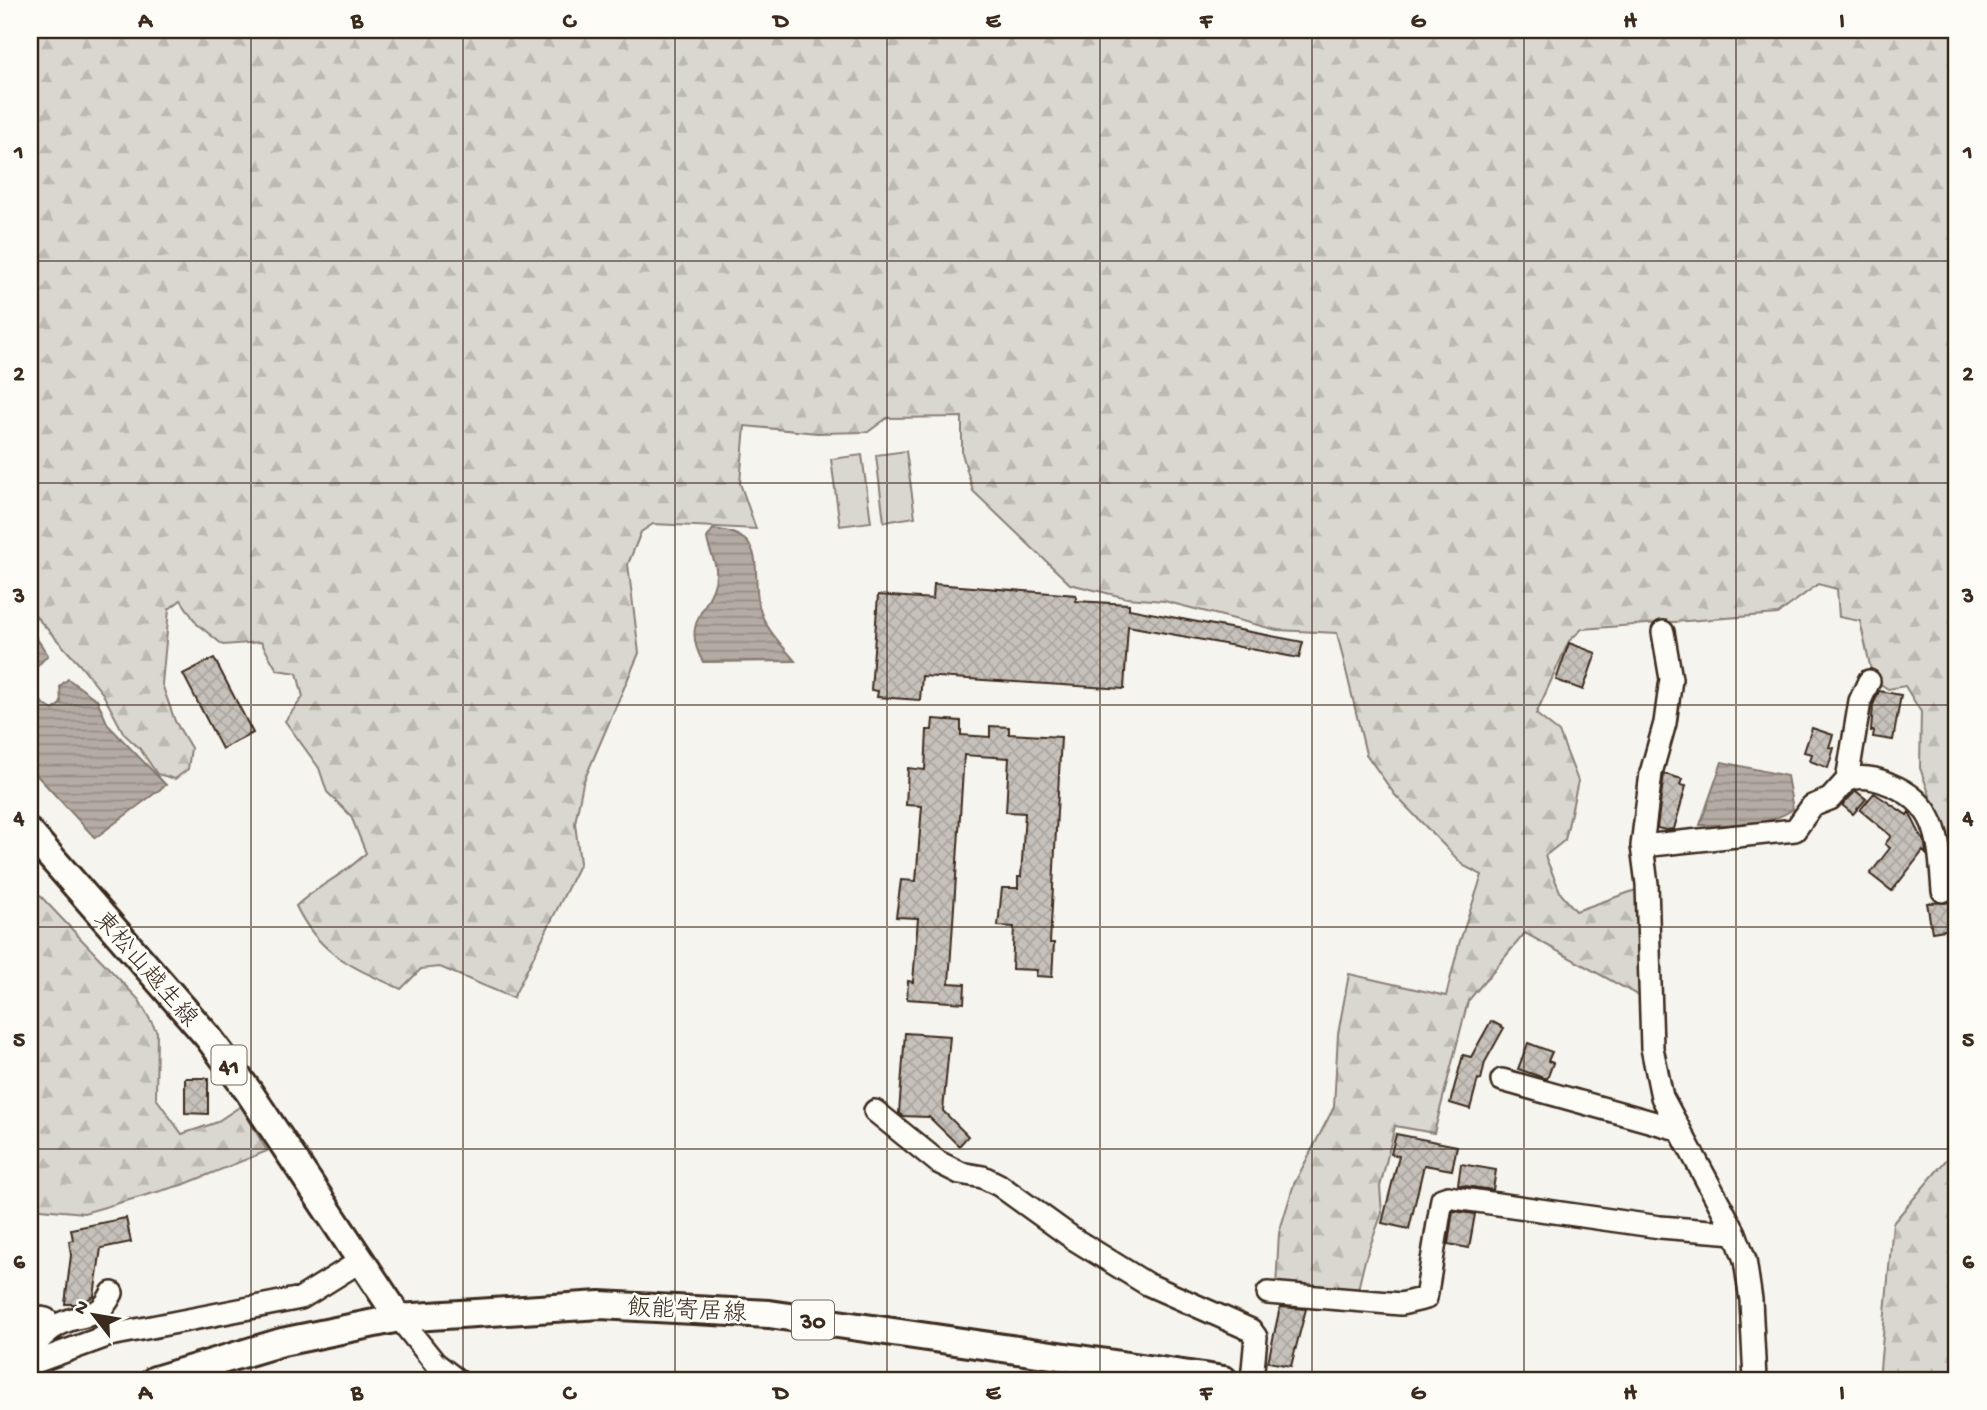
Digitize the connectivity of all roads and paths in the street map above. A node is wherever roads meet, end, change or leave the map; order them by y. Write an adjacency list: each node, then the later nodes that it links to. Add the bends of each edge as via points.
1 (1663, 632): 5 (street, via 1671,679)
2 (1868, 681): 3 (street, via 1860,701)
3 (1847, 780): 5 (street, via 1830,799 1812,806 1795,830); 6 (street, via 1875,778 1900,788 1927,810 1940,850)
4 (30, 833): 11 (main road, 東松山越生線 / 41, via 208,1037)
5 (1642, 846): 9 (street, via 1652,1048 1662,1097)
6 (1943, 891)
7 (1502, 1080): 9 (street)
8 (875, 1111): 22 (street, via 938,1162 999,1185 1147,1284 1251,1330 1256,1338)
9 (1677, 1129): 10 (street)
10 (1735, 1233): 13 (street, via 1448,1197 1442,1199 1426,1298 1401,1304); 23 (street, via 1751,1300)
11 (359, 1262): 15 (main road, 東松山越生線 / 41); 18 (street, via 301,1298 110,1335)
12 (112, 1293): 16 (street, via 95,1314)
13 (1268, 1293)
14 (30, 1315): 16 (street, via 46,1319)
15 (399, 1318): 19 (main road, 飯能寄居線 / 30, via 282,1342); 20 (street, via 435,1363); 21 (main road, 飯能寄居線 / 30, via 557,1306 711,1308)
16 (54, 1328): 17 (street)
17 (30, 1350)
18 (30, 1364)
19 (155, 1380)
20 (457, 1380)
21 (1224, 1380)
22 (1252, 1380)
23 (1755, 1380)

